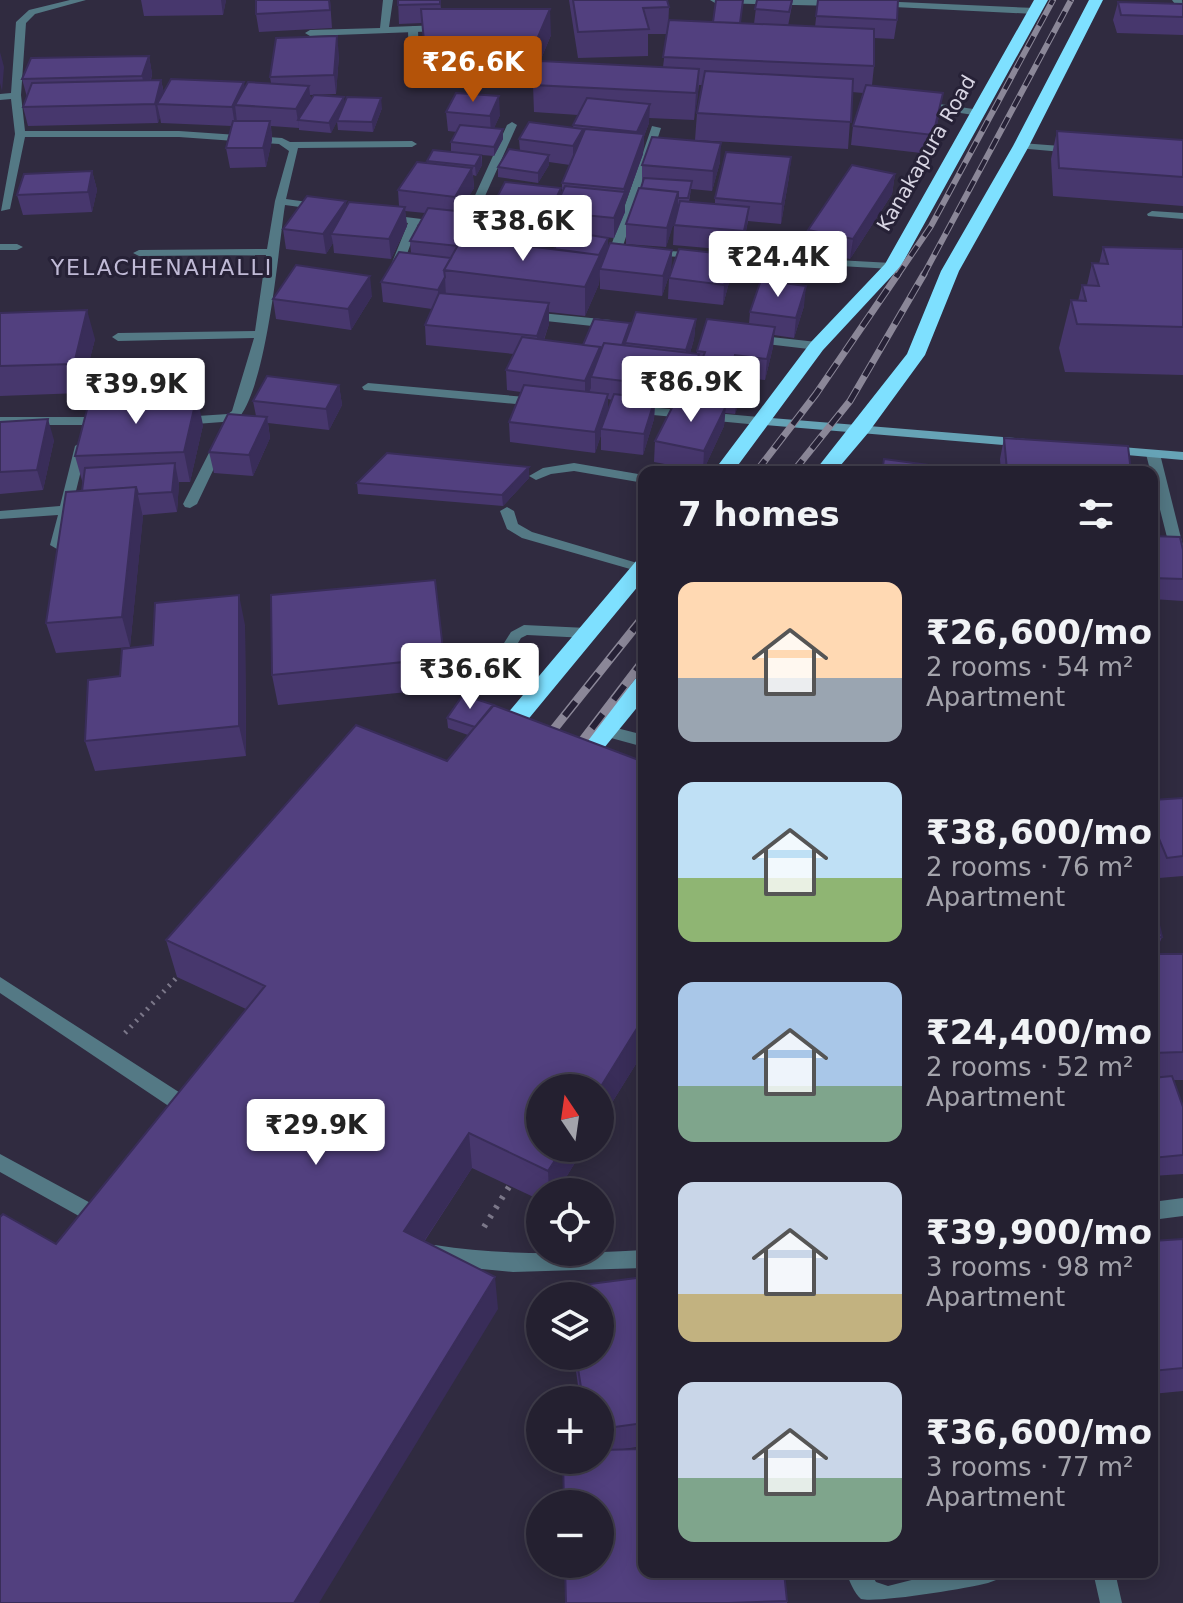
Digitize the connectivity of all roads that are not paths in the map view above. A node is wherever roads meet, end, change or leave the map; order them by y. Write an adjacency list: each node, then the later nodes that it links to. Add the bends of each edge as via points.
1 (81, 0): 15 (street, via 32,12 21,22)
2 (388, 0): 11 (street)
3 (715, 0): 6 (street)
4 (1096, 0): 24 (highway)
5 (1177, 0): 9 (street)
6 (842, 4)
7 (858, 4): 8 (street)
8 (1038, 5): 18 (highway, Kanakapura Road)
9 (1183, 9)
10 (458, 28): 12 (street)
11 (384, 29): 12 (street); 13 (street)
12 (413, 29): 14 (street)
13 (310, 33)
14 (414, 72)
15 (16, 95): 16 (street); 21 (street)
16 (0, 97)
17 (900, 102): 18 (street)
18 (980, 113): 43 (highway, Kanakapura Road)
19 (512, 125): 33 (street)
20 (656, 128): 38 (street)
21 (20, 134): 23 (street, via 272,138); 27 (street)
22 (412, 144): 23 (street)
23 (291, 145): 26 (street)
24 (1021, 146): 25 (street); 60 (highway, via 950,271 916,355)
25 (1092, 151)
26 (280, 201): 28 (street); 40 (street)
27 (5, 209)
28 (340, 209)
29 (370, 214): 32 (street)
30 (1152, 214): 31 (street)
31 (1183, 216)
32 (414, 220): 33 (street); 44 (street)
33 (466, 227): 34 (street)
34 (586, 244)
35 (0, 247): 36 (street)
36 (17, 247)
37 (601, 247): 38 (street)
38 (616, 249): 39 (street)
39 (630, 250)
40 (272, 252): 42 (street); 47 (street)
41 (644, 252): 43 (street)
42 (139, 253)
43 (892, 266): 50 (highway, Kanakapura Road)
44 (390, 284)
45 (523, 315): 46 (street)
46 (631, 327)
47 (260, 334): 48 (street); 54 (street)
48 (118, 337)
49 (740, 338): 50 (street)
50 (817, 346): 59 (highway, Kanakapura Road)
51 (368, 387): 52 (street)
52 (556, 403)
53 (618, 409): 59 (street)
54 (232, 418): 58 (street); 71 (street)
55 (0, 421): 56 (street)
56 (87, 421): 57 (street); 72 (street)
57 (119, 421)
58 (165, 421)
59 (759, 421): 60 (street); 65 (highway, Kanakapura Road)
60 (861, 429): 61 (street); 66 (highway)
61 (1046, 445)
62 (1092, 449): 63 (street)
63 (1153, 454): 64 (street); 67 (street)
64 (1183, 456)
65 (727, 466)
66 (829, 466)
67 (1156, 466)
68 (1158, 474): 78 (street)
69 (536, 476): 70 (street, via 573,468)
70 (638, 478)
71 (190, 504)
72 (65, 510): 74 (street); 75 (street)
73 (507, 511): 76 (street, via 512,526 527,535)
74 (0, 515)
75 (57, 545)
76 (638, 566)
77 (638, 572): 79 (highway)
78 (1183, 573)
79 (587, 633): 80 (street, via 524,630); 84 (highway)
80 (496, 667)
81 (638, 697): 82 (highway)
82 (605, 731): 83 (street); 85 (highway)
83 (638, 739)
84 (487, 754)
85 (560, 788)
86 (0, 984): 87 (street)
87 (203, 1118)
88 (0, 1162): 91 (street)
89 (1183, 1207): 90 (street)
90 (1158, 1210)
91 (117, 1228)
92 (422, 1251): 93 (street, via 564,1265)
93 (638, 1259)
94 (861, 1578): 95 (street, via 869,1592 888,1597)
95 (964, 1578)
96 (1105, 1578): 97 (street)
97 (1111, 1603)

